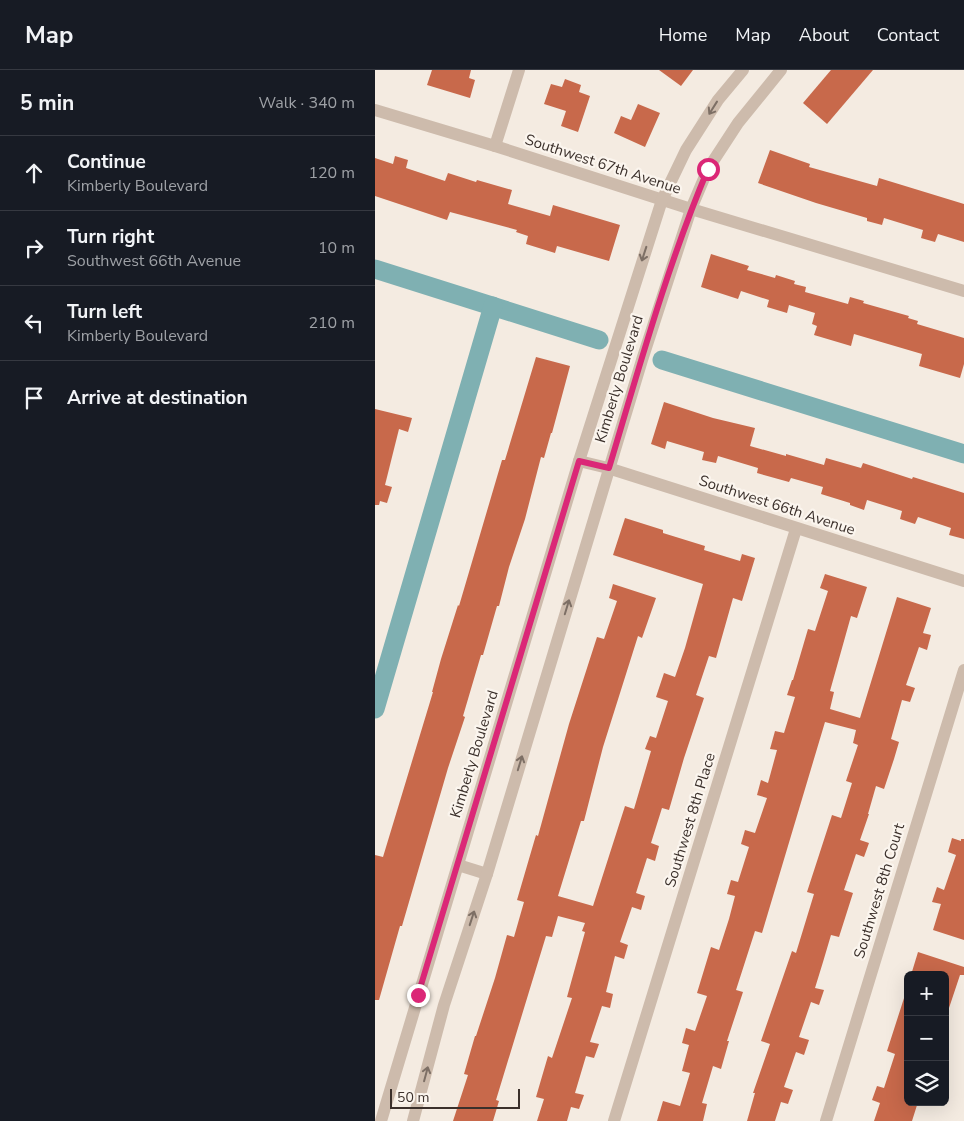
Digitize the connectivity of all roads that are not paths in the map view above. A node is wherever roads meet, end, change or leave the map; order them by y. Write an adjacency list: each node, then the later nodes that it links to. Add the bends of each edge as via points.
1 (519, 70): 5 (street)
2 (743, 70): 6 (street, Kimberly Boulevard, one-way to 6, via 718,100 686,150)
3 (781, 70): 7 (street, Kimberly Boulevard, via 738,123 708,169)
4 (375, 110): 5 (street, Southwest 67th Avenue)
5 (495, 146): 6 (street, Southwest 67th Avenue)
6 (662, 200): 7 (street, Southwest 67th Avenue); 9 (street, Kimberly Boulevard, one-way to 9)
7 (691, 209): 8 (street, Southwest 67th Avenue); 10 (street, Kimberly Boulevard)
8 (964, 292)
9 (579, 461): 10 (street, Southwest 66th Avenue); 14 (street, Kimberly Boulevard)
10 (609, 468): 11 (street, Southwest 66th Avenue); 15 (street, Kimberly Boulevard, one-way to 10)
11 (796, 529): 12 (street, Southwest 66th Avenue); 18 (street, Southwest 8th Place)
12 (964, 581)
13 (964, 670): 19 (street, Southwest 8th Court)
14 (457, 865): 15 (street); 16 (street, Kimberly Boulevard)
15 (487, 874): 17 (street, Kimberly Boulevard, one-way to 15, via 444,1005)
16 (381, 1121)
17 (413, 1121)
18 (615, 1121)
19 (826, 1121)

